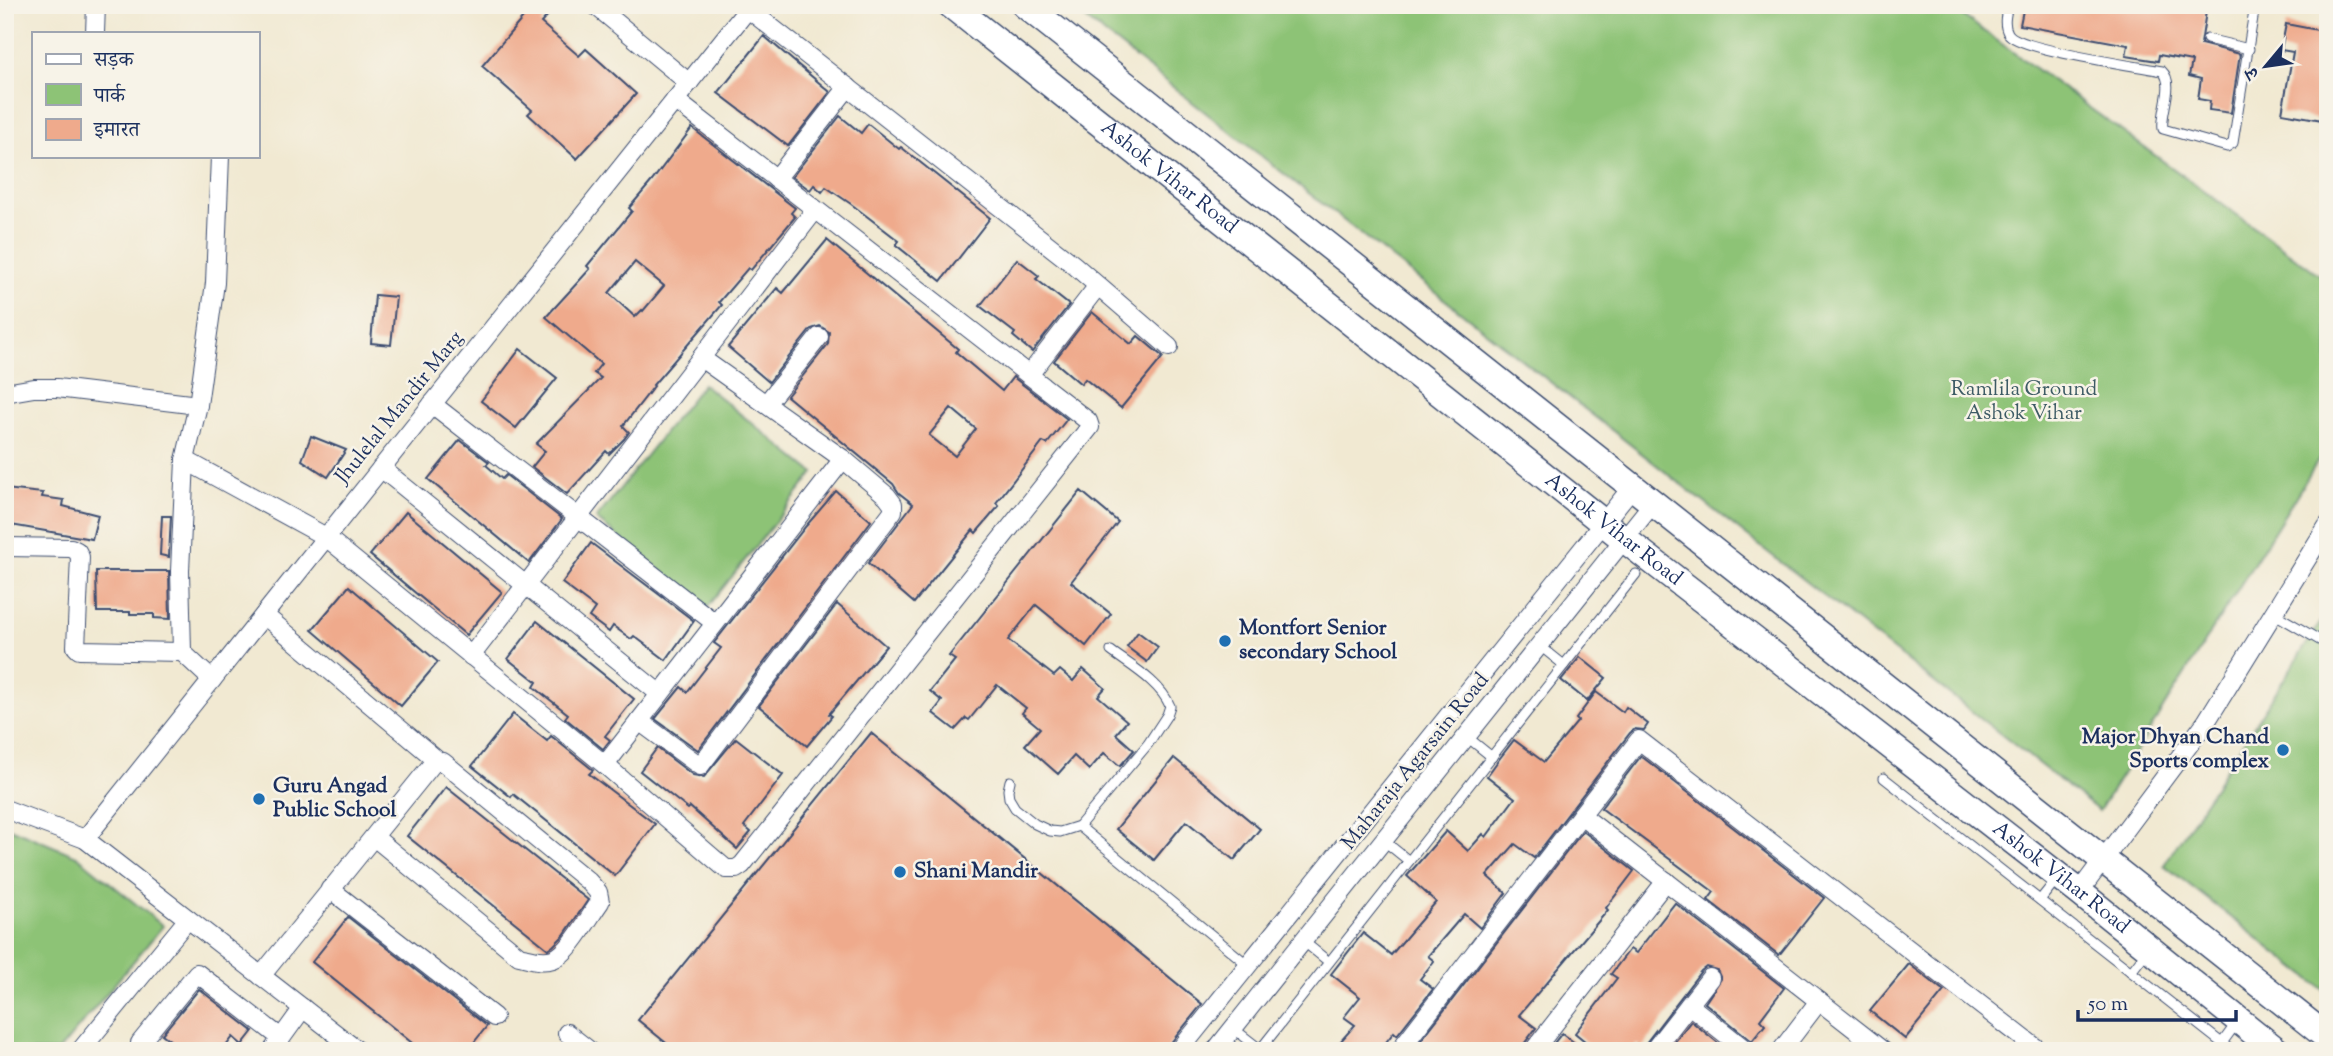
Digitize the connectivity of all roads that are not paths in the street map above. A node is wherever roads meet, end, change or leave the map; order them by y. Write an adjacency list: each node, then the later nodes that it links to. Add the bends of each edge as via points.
1 (96, 5): 8 (street)
2 (951, 5): 32 (main road, Ashok Vihar Road)
3 (1025, 5): 29 (main road, Ashok Vihar Road)
4 (2008, 5): 10 (lane, via 2005,22 2014,40 2162,71 2168,82 2163,129 2227,147 2234,143)
5 (2255, 5): 10 (lane)
6 (747, 6): 11 (street, Jhulelal Mandir Marg); 12 (street)
7 (604, 8): 11 (street)
8 (95, 32)
9 (2207, 38): 10 (lane)
10 (2249, 49)
11 (689, 83): 13 (street, Jhulelal Mandir Marg)
12 (848, 87): 15 (street); 17 (street)
13 (675, 100): 15 (street); 23 (street, Jhulelal Mandir Marg)
14 (220, 158): 25 (street, via 215,283)
15 (776, 179): 16 (street)
16 (815, 210): 20 (street); 21 (street)
17 (1097, 287): 19 (street); 21 (street)
18 (819, 337): 24 (street)
19 (1169, 347)
20 (701, 358): 24 (street); 30 (street)
21 (1029, 375): 52 (street, via 1087,421 1087,433 742,865 726,869)
22 (5, 393): 25 (street, via 57,388)
23 (432, 404): 28 (street, Jhulelal Mandir Marg); 30 (street)
24 (766, 404): 26 (street)
25 (198, 405): 27 (street)
26 (843, 459): 39 (street); 48 (street, via 887,496 893,511 700,766)
27 (185, 460): 33 (street); 43 (street)
28 (381, 468): 33 (street, Jhulelal Mandir Marg); 36 (street)
29 (1643, 494): 32 (street); 32 (street, Maharaja Agarsain Road); 61 (main road, Ashok Vihar Road)
30 (577, 518): 36 (street); 39 (street)
31 (2328, 525): 37 (street)
32 (1614, 530): 40 (street, Maharaja Agarsain Road); 64 (main road, Ashok Vihar Road); 71 (street)
33 (326, 537): 38 (street, Jhulelal Mandir Marg); 44 (street)
34 (5, 547): 43 (street, via 77,551 79,650)
35 (1636, 574): 45 (lane)
36 (525, 585): 44 (street); 47 (street)
37 (2273, 613): 41 (lane); 61 (street, via 2206,722)
38 (264, 615): 46 (street, Jhulelal Mandir Marg); 51 (street)
39 (715, 623): 47 (street)
40 (1539, 645): 45 (lane); 49 (street, Maharaja Agarsain Road)
41 (2328, 645)
42 (1111, 651): 57 (lane, via 1154,684 1170,706 1147,744)
43 (182, 652): 46 (street)
44 (471, 656): 52 (street)
45 (1564, 665): 50 (lane)
46 (212, 680): 59 (street, Jhulelal Mandir Marg)
47 (660, 694): 48 (street)
48 (639, 721): 52 (street)
49 (1466, 736): 50 (lane); 60 (street, Maharaja Agarsain Road)
50 (1492, 757): 62 (lane)
51 (438, 761): 58 (street); 58 (street, via 598,892 600,902 567,948 553,959 519,956)
52 (605, 765)
53 (1884, 778): 66 (lane)
54 (1010, 781): 57 (lane, via 1009,798 1035,824 1060,832)
55 (5, 809): 59 (street)
56 (1581, 815): 63 (street); 92 (street); 98 (street, via 1641,740)
57 (1079, 826): 71 (lane)
58 (374, 837): 65 (street)
59 (85, 839): 67 (street)
60 (1383, 840): 62 (lane); 68 (street, Maharaja Agarsain Road)
61 (2105, 860): 64 (street); 82 (main road, Ashok Vihar Road)
62 (1409, 861): 70 (lane)
63 (1665, 881): 75 (street); 93 (street)
64 (2069, 884): 66 (lane); 69 (main road, Ashok Vihar Road)
65 (330, 889): 73 (street); 78 (street)
66 (2040, 900): 72 (lane)
67 (188, 919): 73 (street); 86 (street)
68 (1303, 941): 70 (lane); 80 (street, Maharaja Agarsain Road)
69 (2149, 948): 72 (lane); 79 (main road, Ashok Vihar Road)
70 (1329, 962): 85 (lane)
71 (1248, 965): 90 (street)
72 (2131, 972): 83 (lane)
73 (261, 976): 77 (street)
74 (1710, 978): 76 (street)
75 (1819, 1001): 96 (street); 97 (street)
76 (1689, 1005): 94 (street); 95 (street)
77 (303, 1008): 84 (street); 88 (street)
78 (494, 1017)
79 (2239, 1020): 83 (lane); 100 (main road, Ashok Vihar Road)
80 (1233, 1028): 85 (lane); 91 (street, Maharaja Agarsain Road)
81 (567, 1033): 89 (street)
82 (2328, 1038)
83 (2222, 1043): 99 (lane)
84 (277, 1044): 87 (street, via 197,973 140,1043)
85 (1259, 1050)
86 (80, 1051)
87 (150, 1051)
88 (358, 1051)
89 (590, 1051)
90 (1179, 1051)
91 (1215, 1051)
92 (1399, 1051)
93 (1532, 1051)
94 (1653, 1051)
95 (1747, 1051)
96 (1781, 1051)
97 (1883, 1051)
98 (2040, 1051)
99 (2232, 1051)
100 (2277, 1051)

